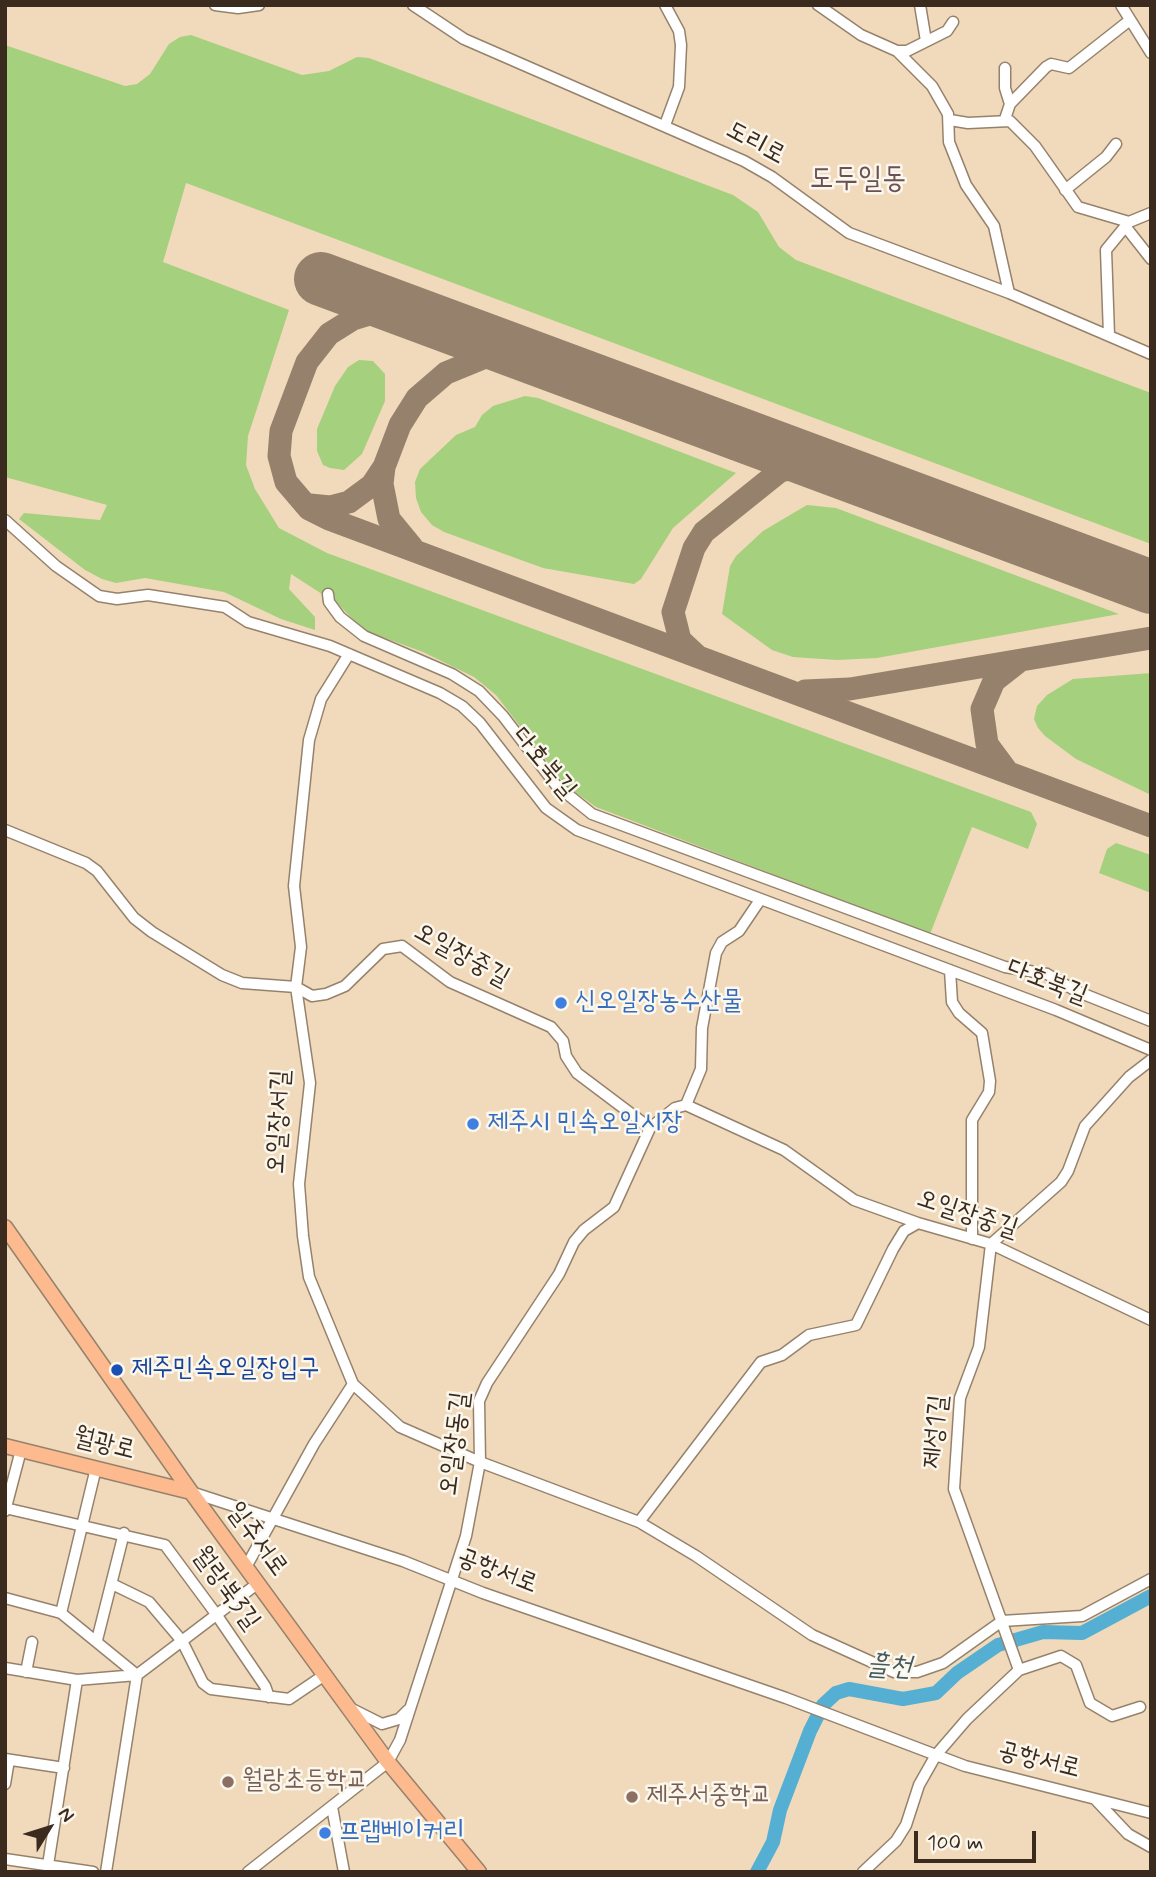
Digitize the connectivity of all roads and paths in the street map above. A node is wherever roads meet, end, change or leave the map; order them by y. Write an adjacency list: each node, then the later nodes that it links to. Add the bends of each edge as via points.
1 (215, 5): 7 (street)
2 (413, 5): 8 (street, 도리로)
3 (665, 5): 19 (street, via 681,45 679,88)
4 (818, 5): 13 (street, via 861,35)
5 (920, 5): 12 (street)
6 (1121, 5): 9 (street)
7 (251, 6)
8 (429, 10): 19 (street, 도리로, via 464,39)
9 (1130, 20): 11 (street); 16 (street, via 1069,68 1046,67)
10 (953, 22): 12 (street, via 947,31)
11 (1146, 30): 14 (street)
12 (926, 41): 13 (street)
13 (897, 51): 18 (street, via 932,86)
14 (1151, 53)
15 (1005, 68): 16 (street)
16 (1010, 104): 17 (street)
17 (1005, 119): 18 (street); 21 (street, via 1022,130)
18 (950, 120): 25 (street, via 954,156 970,192 994,226)
19 (665, 125): 25 (street, 도리로, via 772,177 849,233)
20 (1116, 144): 21 (street)
21 (1065, 190): 23 (street, via 1078,207)
22 (1151, 213): 23 (street)
23 (1127, 224): 24 (street); 26 (street, via 1109,243 1104,262)
24 (1151, 259)
25 (1009, 293): 26 (street, 도리로)
26 (1109, 335): 27 (street, 도리로)
27 (1151, 354)
28 (5, 520): 30 (street, 다호북길, via 56,566 99,596 148,595 216,605 255,624)
29 (328, 594): 35 (street, via 332,608 364,636 452,674 479,691 556,785 592,814 993,963 1047,974 1076,991)
30 (349, 654): 32 (street, 다호북길, via 462,706 546,808 576,830); 34 (street, 오일장서길, via 321,699 309,740 294,886 301,947)
31 (5, 830): 34 (street, 오일장중길, via 86,863 134,918 222,975 242,983)
32 (760, 900): 33 (street, 다호북길); 38 (street, via 716,953 702,1028 701,1069)
33 (950, 970): 36 (street, 다호북길); 42 (street, via 952,1002 982,1033 990,1081 989,1092 972,1120)
34 (296, 987): 39 (street, 오일장중길, via 312,996 335,991 383,949 402,946 450,982 551,1027 577,1073); 45 (street, 오일장서길, via 310,1083 299,1184 303,1236 309,1277)
35 (1151, 1021)
36 (1151, 1050)
37 (1151, 1060): 43 (street, via 1084,1126 1061,1182)
38 (686, 1105): 39 (street); 40 (street, 오일장중길, via 784,1150 854,1200)
39 (650, 1128): 48 (street, 오일장동길, via 614,1207 574,1242 559,1274 487,1383 479,1401)
40 (918, 1223): 42 (street, 오일장중길); 53 (street, via 904,1231 893,1249 856,1325 809,1335 782,1355 761,1362)
41 (5, 1227): 50 (main road, 일주서로)
42 (972, 1239): 43 (street, 오일장중길)
43 (991, 1244): 44 (street, 오일장중길); 64 (street, 제성1길, via 979,1347 959,1406 954,1489)
44 (1151, 1320)
45 (353, 1384): 48 (street, via 400,1427); 52 (street)
46 (5, 1446): 47 (main road, 월광로)
47 (21, 1450): 49 (main road, 월광로); 51 (street)
48 (480, 1462): 53 (street); 58 (street, 오일장동길)
49 (96, 1468): 50 (main road, 월광로); 54 (street)
50 (191, 1492): 52 (street, 공항서로); 56 (main road, 일주서로)
51 (5, 1509): 54 (street, 월랑북3길)
52 (273, 1517): 56 (street); 58 (street, 공항서로)
53 (639, 1522): 64 (street, via 812,1635 894,1671 917,1672 943,1663)
54 (81, 1524): 55 (street, 월랑북3길); 62 (street)
55 (124, 1533): 59 (street); 63 (street, 월랑북3길, via 165,1545)
56 (246, 1567): 60 (main road, 일주서로)
57 (1151, 1579): 64 (street, via 1082,1616)
58 (453, 1580): 77 (street, 오일장동길); 78 (street, 공항서로)
59 (112, 1584): 65 (street); 66 (street, via 149,1602)
60 (257, 1584): 63 (street); 71 (main road, 일주서로)
61 (5, 1598): 62 (street)
62 (61, 1613): 65 (street)
63 (216, 1614): 66 (street); 74 (street, 월랑북3길)
64 (1002, 1621): 69 (street, 제성1길)
65 (97, 1640): 72 (street)
66 (182, 1641): 72 (street); 74 (street, via 202,1683 211,1689)
67 (32, 1642): 70 (street)
68 (5, 1668): 70 (street)
69 (1019, 1670): 76 (street, via 1061,1656 1076,1665 1090,1703 1112,1716); 78 (street)
70 (26, 1672): 73 (street)
71 (326, 1674): 74 (street, via 289,1699); 75 (main road, 일주서로)
72 (137, 1675): 73 (street); 90 (street)
73 (77, 1680): 81 (street)
74 (269, 1698)
75 (348, 1706): 77 (street, via 383,1724 399,1719); 80 (main road, 일주서로)
76 (1140, 1707)
77 (410, 1708): 80 (street, 오일장동길)
78 (936, 1755): 83 (street, 공항서로); 94 (street, via 919,1785 906,1825)
79 (7, 1760): 81 (street); 82 (street)
80 (388, 1762): 84 (street); 93 (main road, 일주서로)
81 (64, 1768): 88 (street)
82 (5, 1784)
83 (1095, 1799): 85 (street, 공항서로); 86 (street, via 1128,1835)
84 (332, 1807): 91 (street); 92 (street)
85 (1151, 1813)
86 (1151, 1847)
87 (5, 1859): 88 (street)
88 (48, 1865): 89 (street)
89 (93, 1872)
90 (106, 1872)
91 (248, 1872)
92 (344, 1872)
93 (479, 1872)
94 (863, 1872)

